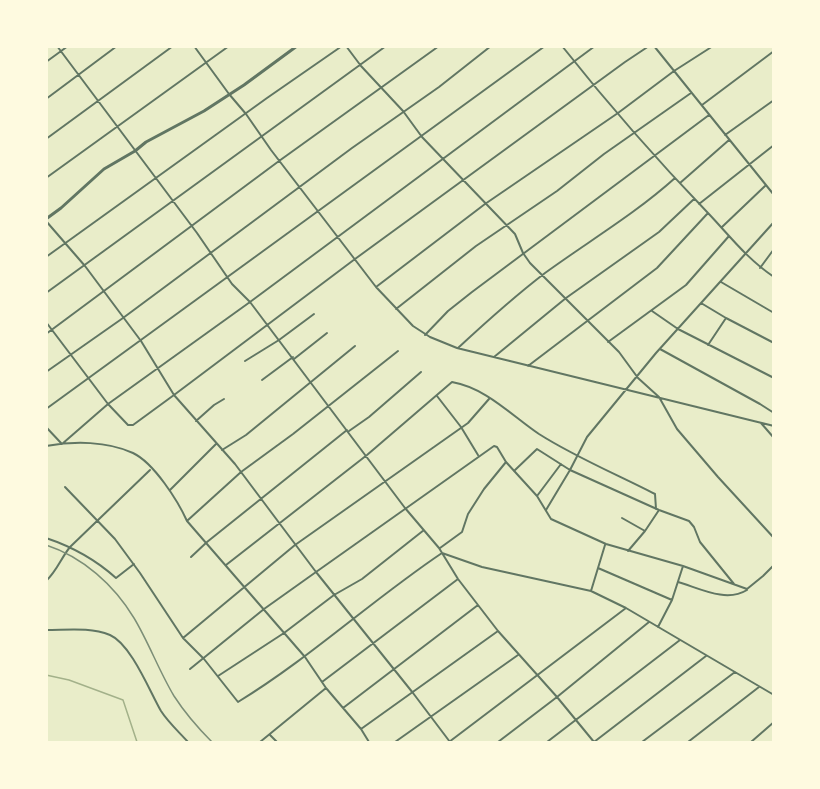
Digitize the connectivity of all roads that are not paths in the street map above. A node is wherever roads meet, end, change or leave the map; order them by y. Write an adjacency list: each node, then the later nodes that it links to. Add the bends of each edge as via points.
1 (57, 46): 19 (street)
2 (68, 46): 19 (street)
3 (117, 46): 25 (street)
4 (172, 46): 31 (street)
5 (194, 46): 22 (street)
6 (229, 46): 22 (street)
7 (297, 46): 29 (street)
8 (344, 46): 23 (street); 36 (street)
9 (386, 46): 23 (street)
10 (439, 46): 27 (street)
11 (491, 46): 34 (street)
12 (545, 46): 42 (street)
13 (562, 46): 21 (street)
14 (595, 46): 21 (street)
15 (649, 46): 26 (street)
16 (654, 46): 24 (street)
17 (713, 46): 24 (street)
18 (774, 51): 33 (street)
19 (61, 52): 20 (street); 25 (street)
20 (46, 62)
21 (574, 62): 26 (street); 48 (street)
22 (207, 64): 29 (street); 38 (street)
23 (361, 66): 27 (street); 41 (street)
24 (674, 71): 28 (street); 35 (street)
25 (78, 75): 30 (street); 31 (street)
26 (593, 86): 35 (street); 54 (street)
27 (381, 89): 34 (street); 49 (street)
28 (692, 93): 33 (street); 39 (street)
29 (229, 94): 36 (street); 46 (street)
30 (46, 99)
31 (98, 100): 38 (street); 43 (street)
32 (774, 100): 40 (street)
33 (701, 105): 37 (street)
34 (403, 111): 42 (street); 56 (street)
35 (618, 113): 39 (street); 62 (street)
36 (246, 114): 41 (street); 53 (street)
37 (709, 115): 40 (street); 47 (street)
38 (116, 127): 46 (street); 51 (street)
39 (633, 132): 47 (street); 68 (street)
40 (725, 135): 44 (street)
41 (262, 137): 49 (street); 61 (street)
42 (422, 137): 48 (street); 64 (street)
43 (46, 139)
44 (729, 140): 50 (street); 55 (street)
45 (774, 145): 50 (street)
46 (135, 151): 53 (street); 66 (street, via 104,169)
47 (654, 154): 52 (street); 76 (street)
48 (443, 159): 54 (street); 71 (street)
49 (279, 161): 56 (street); 69 (street)
50 (749, 165): 57 (street); 63 (street)
51 (46, 178)
52 (675, 178): 55 (street); 82 (street, via 625,219)
53 (155, 179): 61 (street); 73 (street)
54 (462, 181): 62 (street); 79 (street)
55 (680, 183): 60 (street)
56 (299, 186): 64 (street); 75 (street)
57 (765, 186): 58 (street); 70 (street)
58 (772, 190): 59 (street)
59 (774, 195)
60 (694, 199): 63 (street); 89 (street, via 659,232)
61 (172, 202): 69 (street); 80 (street)
62 (485, 204): 68 (street); 86 (street)
63 (699, 204): 65 (street)
64 (318, 212): 71 (street); 84 (street)
65 (708, 213): 70 (street); 100 (street, via 657,268)
66 (46, 220): 73 (street)
67 (774, 222): 77 (street)
68 (507, 225): 76 (street); 93 (street)
69 (192, 227): 75 (street); 87 (street)
70 (721, 228): 72 (street)
71 (338, 236): 79 (street); 90 (street)
72 (729, 236): 77 (street); 94 (street, via 686,285)
73 (64, 244): 78 (street); 80 (street)
74 (774, 249): 81 (street)
75 (211, 252): 84 (street); 97 (street)
76 (523, 253): 82 (street); 106 (street, via 448,311)
77 (745, 254): 81 (street); 85 (street)
78 (46, 257)
79 (355, 259): 86 (street); 101 (street)
80 (85, 266): 87 (street); 88 (street)
81 (760, 268): 83 (street)
82 (543, 275): 89 (street); 113 (street)
83 (774, 277)
84 (228, 279): 90 (street); 108 (street)
85 (721, 282): 91 (street); 95 (street)
86 (376, 287): 93 (street)
87 (105, 292): 97 (street); 103 (street)
88 (46, 293)
89 (566, 298): 100 (street); 117 (street)
90 (250, 302): 101 (street); 121 (street)
91 (701, 303): 98 (street); 102 (street)
92 (774, 308): 95 (street)
93 (396, 309): 106 (street)
94 (652, 311): 102 (street); 109 (street)
95 (772, 313)
96 (314, 314): 107 (street)
97 (123, 318): 108 (street); 116 (street)
98 (726, 318): 110 (street); 111 (street)
99 (46, 322): 103 (street)
100 (588, 322): 109 (street); 120 (street)
101 (267, 325): 107 (street); 130 (street)
102 (678, 329): 111 (street); 114 (street)
103 (52, 330): 105 (street); 116 (street)
104 (327, 333): 118 (street)
105 (46, 334)
106 (425, 334): 113 (street)
107 (279, 340): 118 (street); 119 (street)
108 (141, 341): 121 (street); 126 (street)
109 (608, 342): 124 (street)
110 (774, 343)
111 (708, 345): 125 (street)
112 (355, 346): 128 (street)
113 (457, 348): 117 (street)
114 (660, 349): 124 (street); 138 (street)
115 (398, 351): 136 (street)
116 (70, 354): 122 (street); 126 (street)
117 (494, 357): 120 (street)
118 (293, 358): 127 (street); 128 (street)
119 (245, 361)
120 (528, 366): 129 (street)
121 (158, 369): 130 (street); 135 (street)
122 (46, 372)
123 (421, 372): 144 (street)
124 (638, 378): 129 (street); 132 (street)
125 (774, 378)
126 (90, 379): 135 (street); 137 (street)
127 (262, 380)
128 (312, 382): 136 (street); 149 (street)
129 (625, 391): 132 (street); 152 (street, via 587,436)
130 (174, 395): 135 (street, via 134,425 125,423); 139 (street)
131 (437, 396): 133 (street, via 452,382); 143 (street); 150 (street)
132 (658, 397): 140 (street); 174 (street, via 677,429)
133 (490, 398): 143 (street); 152 (street, via 539,434)
134 (224, 399): 139 (street)
135 (108, 404): 146 (street)
136 (329, 405): 144 (street); 158 (street)
137 (46, 409)
138 (774, 413)
139 (196, 421): 147 (street)
140 (761, 423): 141 (street); 145 (street)
141 (774, 426)
142 (46, 427): 146 (street)
143 (461, 427): 151 (street); 159 (street)
144 (349, 430): 150 (street); 163 (street)
145 (774, 438)
146 (62, 444): 148 (street); 155 (street, via 112,447 134,454)
147 (216, 444): 149 (street); 161 (street)
148 (46, 446)
149 (222, 450): 158 (street)
150 (367, 455): 159 (street); 170 (street)
151 (478, 456): 153 (street, via 494,446); 164 (street)
152 (578, 456): 156 (street); 166 (street, via 655,494)
153 (506, 462): 157 (street); 179 (street, via 468,514 462,532)
154 (561, 464): 156 (street); 157 (street, via 536,449); 162 (street)
155 (151, 469): 161 (street); 168 (street)
156 (570, 470): 165 (street); 166 (street)
157 (514, 471): 162 (street)
158 (241, 472): 163 (street); 169 (street)
159 (386, 481): 164 (street); 177 (street)
160 (65, 487): 168 (street)
161 (170, 490): 169 (street)
162 (537, 496): 165 (street)
163 (261, 499): 170 (street); 175 (street)
164 (405, 508): 171 (street); 188 (street)
165 (546, 510): 176 (street, via 551,519)
166 (657, 510): 172 (street); 192 (street, via 689,521 700,542)
167 (622, 518): 172 (street)
168 (97, 520): 178 (street); 183 (street)
169 (187, 521): 175 (street)
170 (279, 523): 177 (street); 185 (street)
171 (424, 530): 179 (street); 196 (street)
172 (645, 531): 180 (street)
173 (46, 538): 178 (street)
174 (774, 538)
175 (207, 542): 182 (street); 185 (street)
176 (606, 544): 180 (street); 187 (street)
177 (295, 545): 188 (street); 193 (street)
178 (70, 548): 183 (street, via 116,578); 190 (street)
179 (439, 548): 181 (street)
180 (628, 551): 186 (street)
181 (442, 553): 189 (street); 195 (street, via 482,567); 201 (street)
182 (191, 557)
183 (134, 564): 207 (street)
184 (774, 565): 194 (street)
185 (226, 566): 193 (street)
186 (683, 566): 191 (street); 192 (street)
187 (598, 568): 195 (street); 197 (street)
188 (315, 572): 196 (street); 200 (street)
189 (458, 579): 198 (street); 209 (street)
190 (46, 581)
191 (678, 582): 194 (street, via 722,595 733,596); 197 (street)
192 (734, 585): 194 (street)
193 (244, 587): 200 (street); 207 (street)
194 (747, 590)
195 (591, 591): 199 (street)
196 (334, 596): 201 (street); 206 (street)
197 (672, 600): 203 (street)
198 (478, 605): 205 (street); 215 (street)
199 (626, 608): 202 (street); 217 (street)
200 (264, 609): 206 (street); 213 (street)
201 (354, 620): 209 (street); 212 (street)
202 (649, 622): 203 (street); 224 (street)
203 (658, 627): 208 (street)
204 (46, 630): 231 (street, via 85,630 118,640 145,676 162,712)
205 (498, 631): 210 (street); 222 (street)
206 (284, 633): 212 (street); 218 (street)
207 (183, 638): 213 (street)
208 (680, 640): 211 (street); 227 (street)
209 (374, 644): 215 (street); 219 (street)
210 (518, 655): 217 (street); 226 (street)
211 (706, 656): 216 (street); 239 (street)
212 (305, 657): 218 (street, via 238,702); 219 (street)
213 (204, 659): 214 (street); 218 (street)
214 (190, 669)
215 (394, 670): 222 (street); 225 (street)
216 (735, 672): 220 (street); 240 (street)
217 (537, 676): 224 (street); 236 (street)
218 (218, 677)
219 (321, 682): 221 (street)
220 (759, 687): 223 (street); 241 (street)
221 (326, 688): 225 (street); 230 (street)
222 (413, 693): 226 (street); 229 (street)
223 (774, 695)
224 (557, 697): 227 (street); 237 (street)
225 (343, 708): 229 (street)
226 (432, 717): 235 (street); 236 (street)
227 (576, 721): 238 (street); 239 (street)
228 (773, 723): 242 (street)
229 (361, 729): 234 (street)
230 (270, 735): 232 (street); 233 (street)
231 (188, 742)
232 (260, 742)
233 (277, 742)
234 (369, 742)
235 (395, 742)
236 (450, 742)
237 (498, 742)
238 (547, 742)
239 (594, 742)
240 (642, 742)
241 (688, 742)
242 (751, 742)

